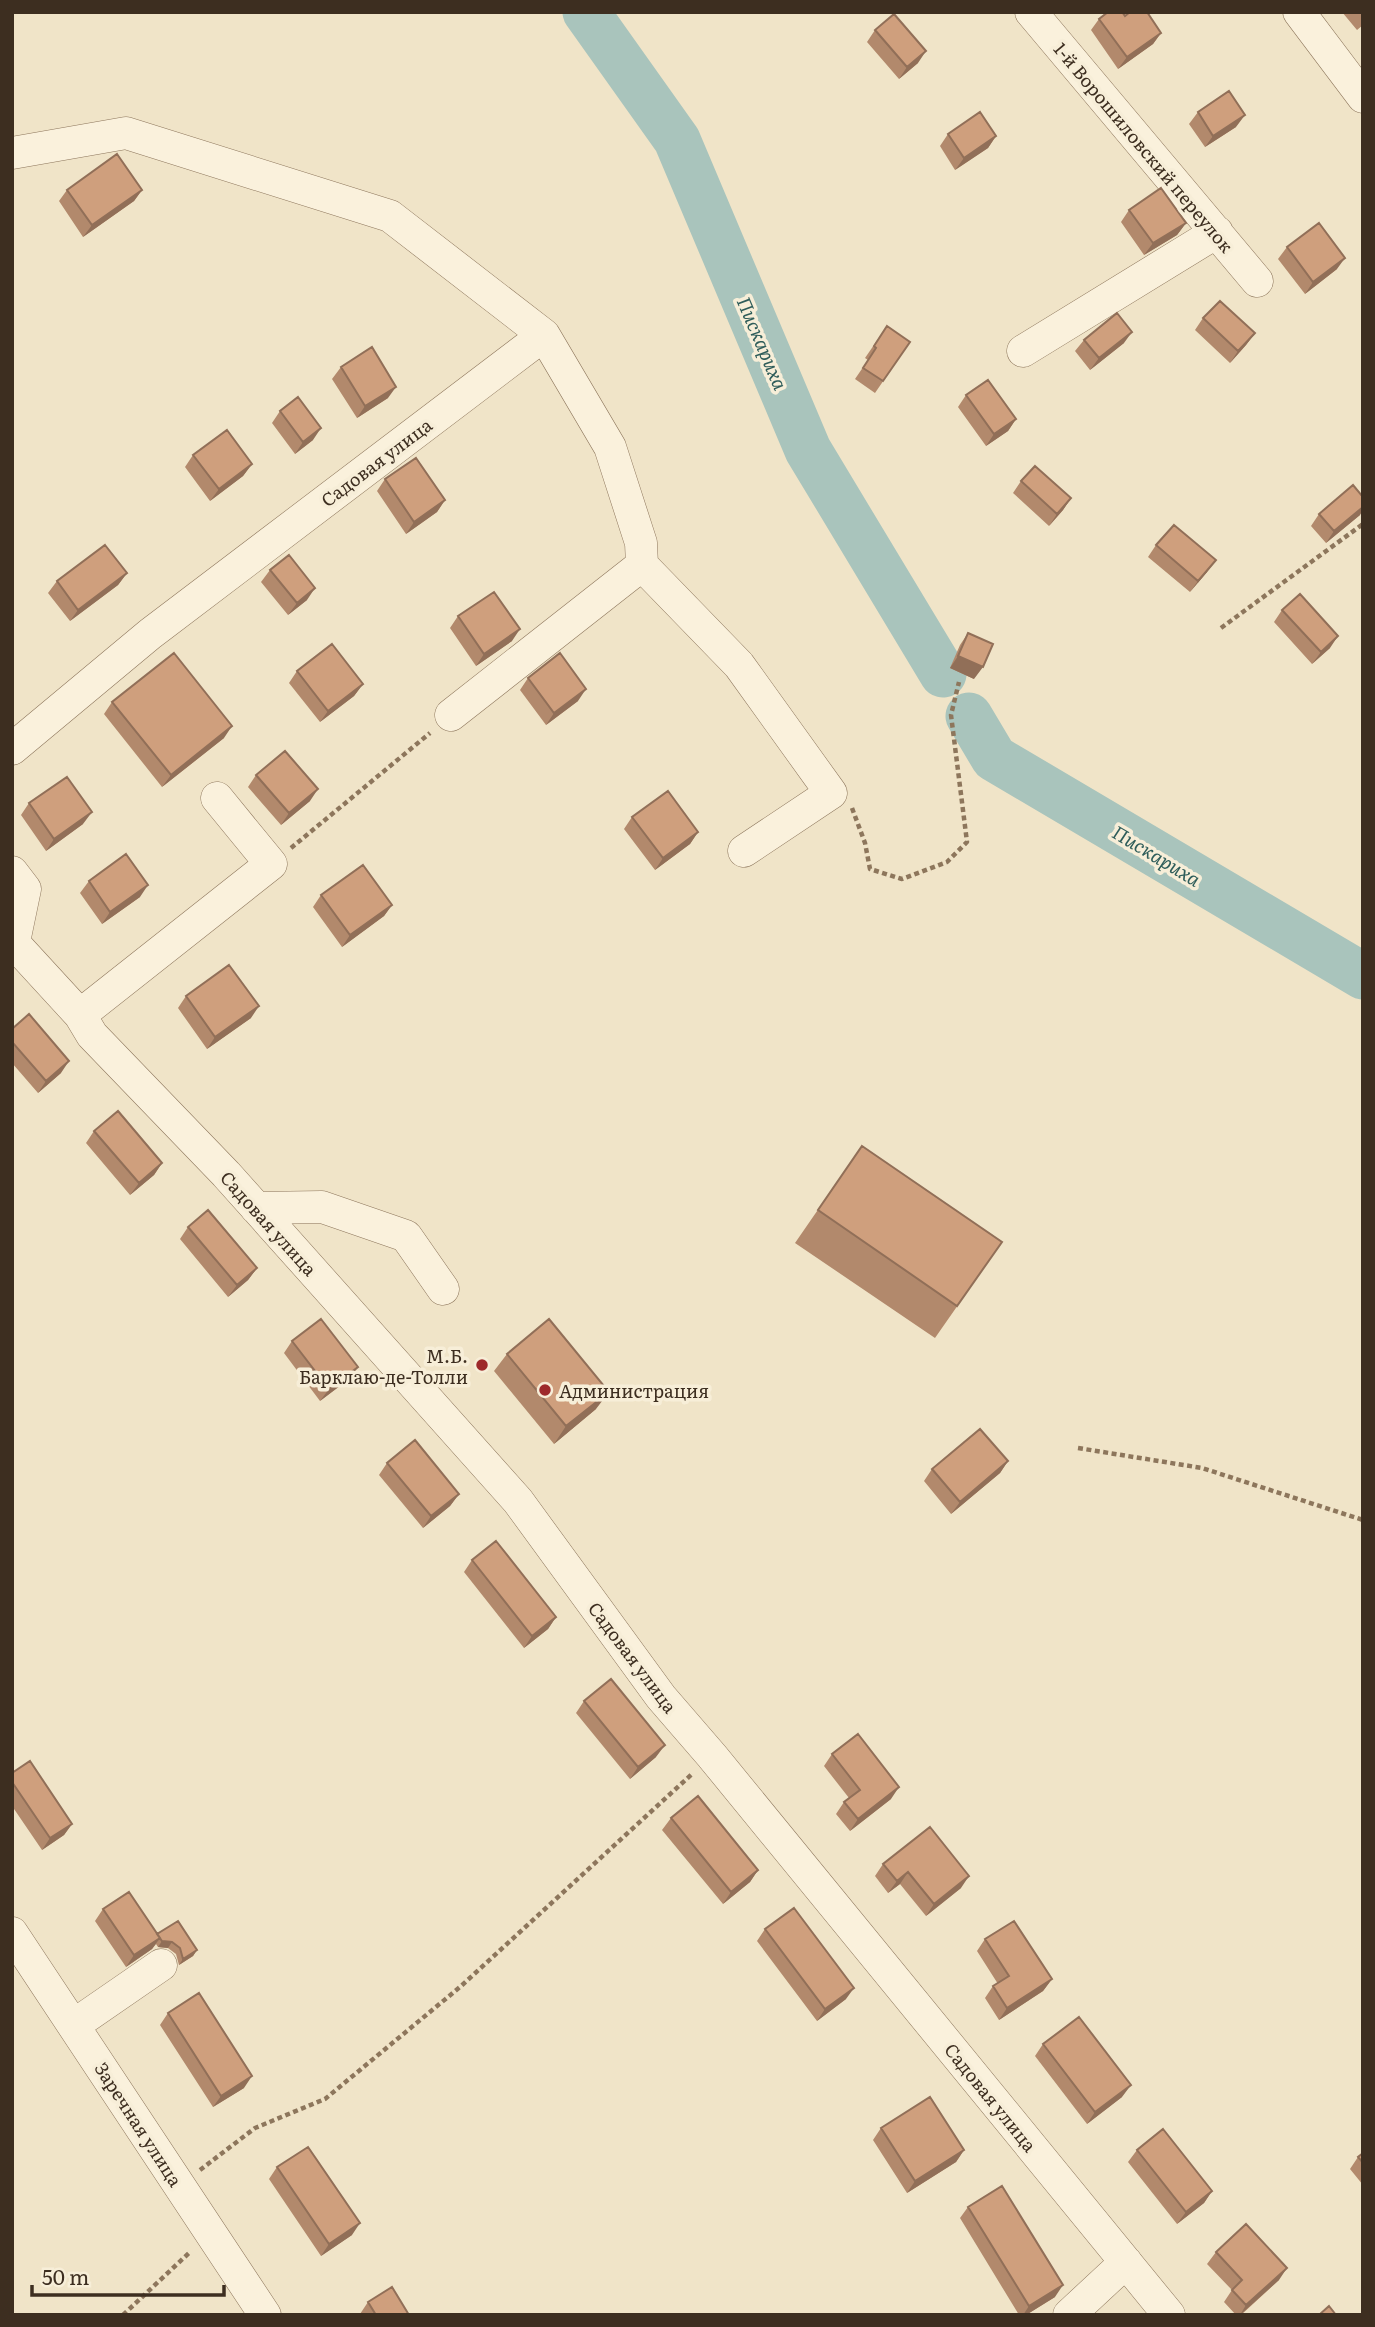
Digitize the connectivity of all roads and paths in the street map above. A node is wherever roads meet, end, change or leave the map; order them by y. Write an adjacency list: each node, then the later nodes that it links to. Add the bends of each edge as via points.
1 (1031, 12): 5 (street, 1-й Ворошиловский переулок)
2 (1299, 12): 3 (street)
3 (1363, 97)
4 (12, 153): 7 (street, via 127,133 390,216)
5 (1217, 232): 6 (street, 1-й Ворошиловский переулок); 8 (street)
6 (1257, 281)
7 (544, 335): 10 (street, via 610,447 641,543); 14 (street, Садовая улица, via 150,634)
8 (1023, 351)
9 (1363, 524): 11 (path)
10 (642, 565): 13 (street); 15 (street, via 739,665)
11 (1221, 628)
12 (959, 682): 15 (path, via 951,715 967,842 947,862 902,879 870,869 852,808)
13 (451, 715): 18 (path)
14 (12, 749)
15 (831, 793): 17 (street)
16 (217, 798): 18 (street)
17 (744, 851)
18 (271, 864): 21 (street)
19 (12, 872): 20 (street, via 25,889)
20 (13, 942): 21 (street, Садовая улица)
21 (80, 1015): 22 (street, Садовая улица, via 92,1035)
22 (256, 1208): 23 (street, via 322,1207 406,1236); 25 (street, Садовая улица)
23 (443, 1289)
24 (447, 1388): 25 (street)
25 (449, 1424): 28 (street, Садовая улица, via 518,1501 661,1697)
26 (1078, 1448): 27 (path, via 1202,1468)
27 (1363, 1520)
28 (712, 1756): 32 (path, via 460,1987 325,2099 255,2128); 34 (street, Садовая улица)
29 (12, 1933): 31 (street, Заречная улица)
30 (161, 1965): 31 (street)
31 (74, 2025): 32 (street, Заречная улица)
32 (180, 2186): 33 (street, Заречная улица)
33 (211, 2232): 35 (path); 36 (street, Заречная улица)
34 (1126, 2262): 37 (street); 38 (street, Садовая улица)
35 (123, 2315)
36 (265, 2315)
37 (1069, 2315)
38 (1169, 2315)

